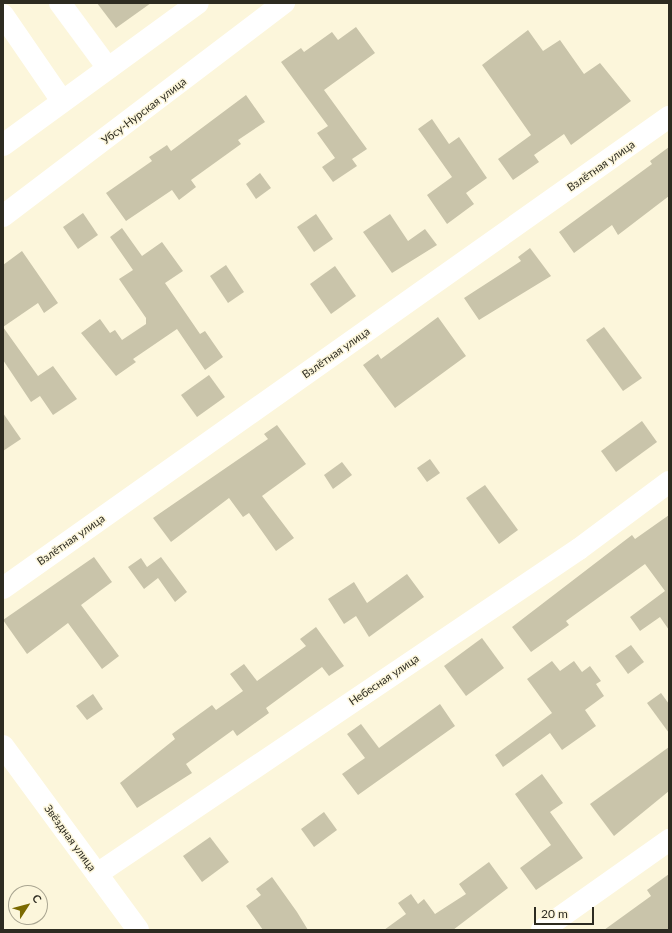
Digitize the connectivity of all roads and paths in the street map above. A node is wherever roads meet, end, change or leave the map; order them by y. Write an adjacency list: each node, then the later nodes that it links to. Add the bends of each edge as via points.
1 (60, 3): 5 (street)
2 (198, 3): 5 (street)
3 (284, 3): 9 (street, Убсу-Нурская улица)
4 (3, 14): 6 (street)
5 (108, 68): 6 (street)
6 (62, 101): 8 (street)
7 (669, 117): 11 (street, Взлётная улица)
8 (3, 144)
9 (3, 216)
10 (669, 482): 14 (street, Небесная улица, via 579,549)
11 (3, 588)
12 (3, 746): 14 (street, Звёздная улица)
13 (669, 840): 16 (street)
14 (97, 874): 15 (street, Звёздная улица)
15 (138, 930)
16 (542, 930)

